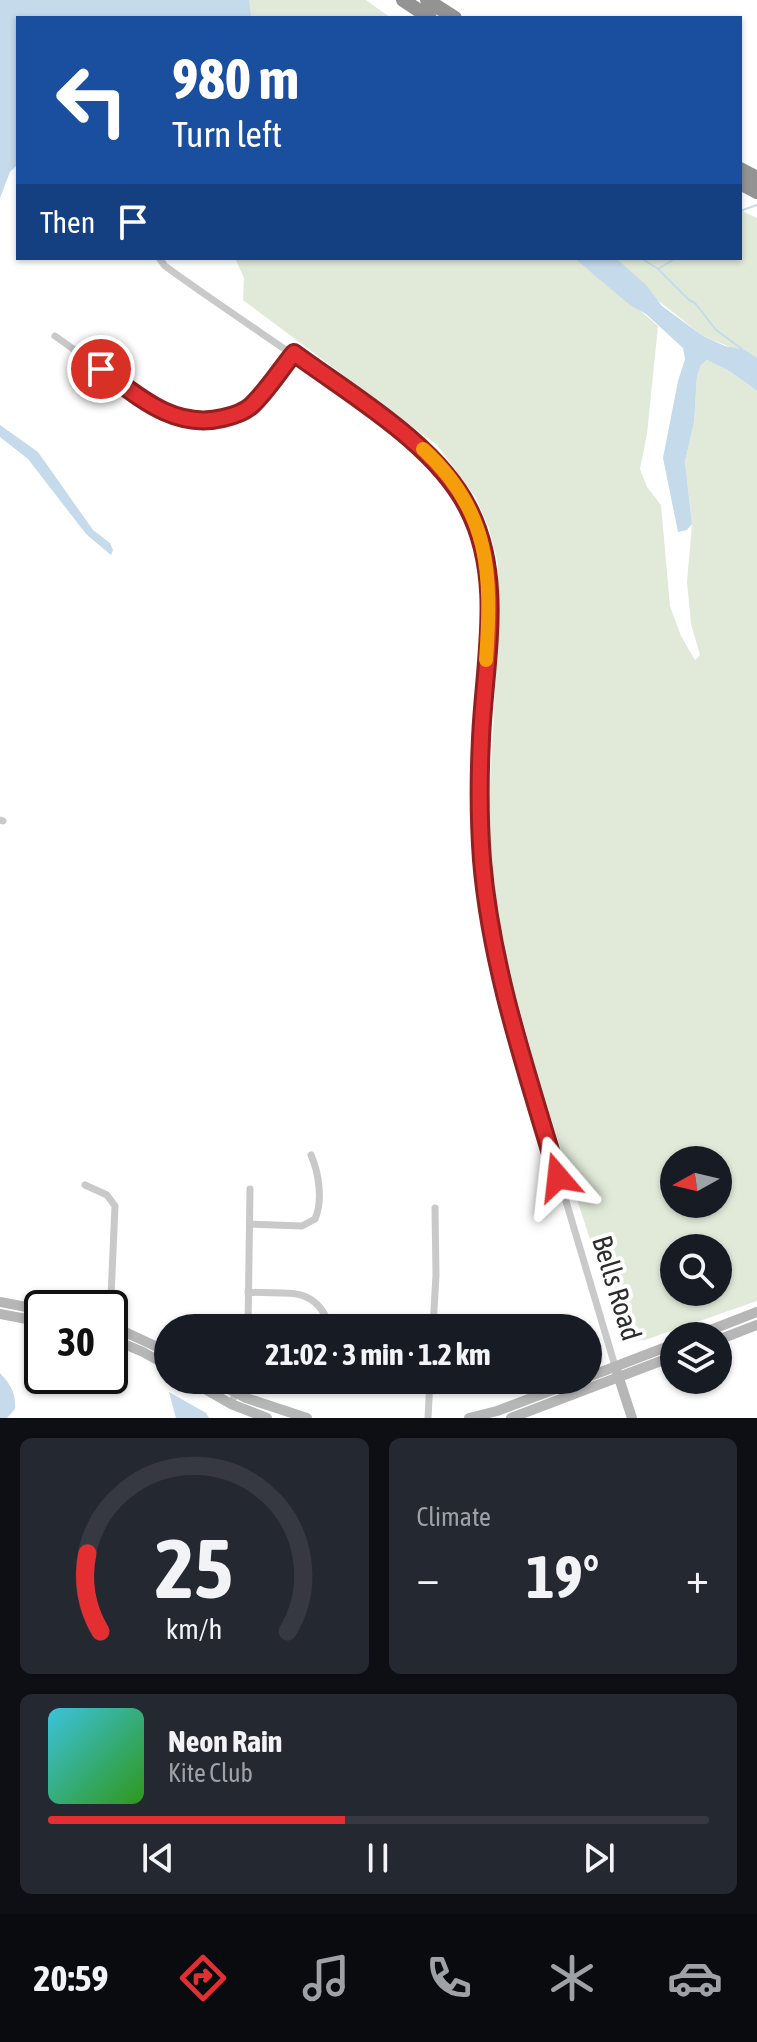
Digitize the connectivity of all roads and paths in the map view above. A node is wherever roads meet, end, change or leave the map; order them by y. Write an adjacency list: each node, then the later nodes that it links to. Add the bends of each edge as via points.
1 (403, 0): 3 (highway)
2 (427, 0): 4 (highway)
3 (427, 16)
4 (452, 16)
5 (160, 260): 7 (street, Bells Road)
6 (55, 336): 7 (street, via 159,410 199,421 249,407)
7 (294, 353): 32 (street, Bells Road, via 430,455 458,490 481,539 490,602 479,776 488,915 502,986)
8 (311, 1155): 12 (street, via 318,1183 315,1219 302,1226)
9 (85, 1185): 13 (street, via 107,1195 115,1206)
10 (250, 1189): 12 (street)
11 (435, 1208): 21 (street)
12 (250, 1224): 14 (street)
13 (111, 1290)
14 (248, 1292): 19 (street); 20 (street, via 312,1298)
15 (0, 1302): 16 (main road)
16 (24, 1307)
17 (757, 1312): 23 (main road)
18 (0, 1314): 22 (main road)
19 (248, 1314)
20 (326, 1314)
21 (434, 1314)
22 (24, 1319)
23 (731, 1322)
24 (757, 1325): 26 (main road)
25 (128, 1333): 27 (main road)
26 (732, 1335)
27 (154, 1345)
28 (128, 1346): 30 (main road)
29 (660, 1349): 32 (main road)
30 (154, 1358)
31 (660, 1362): 34 (main road)
32 (615, 1366): 33 (main road); 34 (main road, Bells Road)
33 (602, 1371)
34 (619, 1378): 45 (main road); 46 (main road, Bells Road)
35 (214, 1394): 40 (main road)
36 (234, 1394): 40 (street)
37 (241, 1394): 42 (main road)
38 (429, 1394): 43 (street)
39 (542, 1394): 44 (main road)
40 (231, 1404): 41 (main road)
41 (267, 1418)
42 (307, 1418)
43 (428, 1418)
44 (469, 1418)
45 (511, 1418)
46 (632, 1418)

